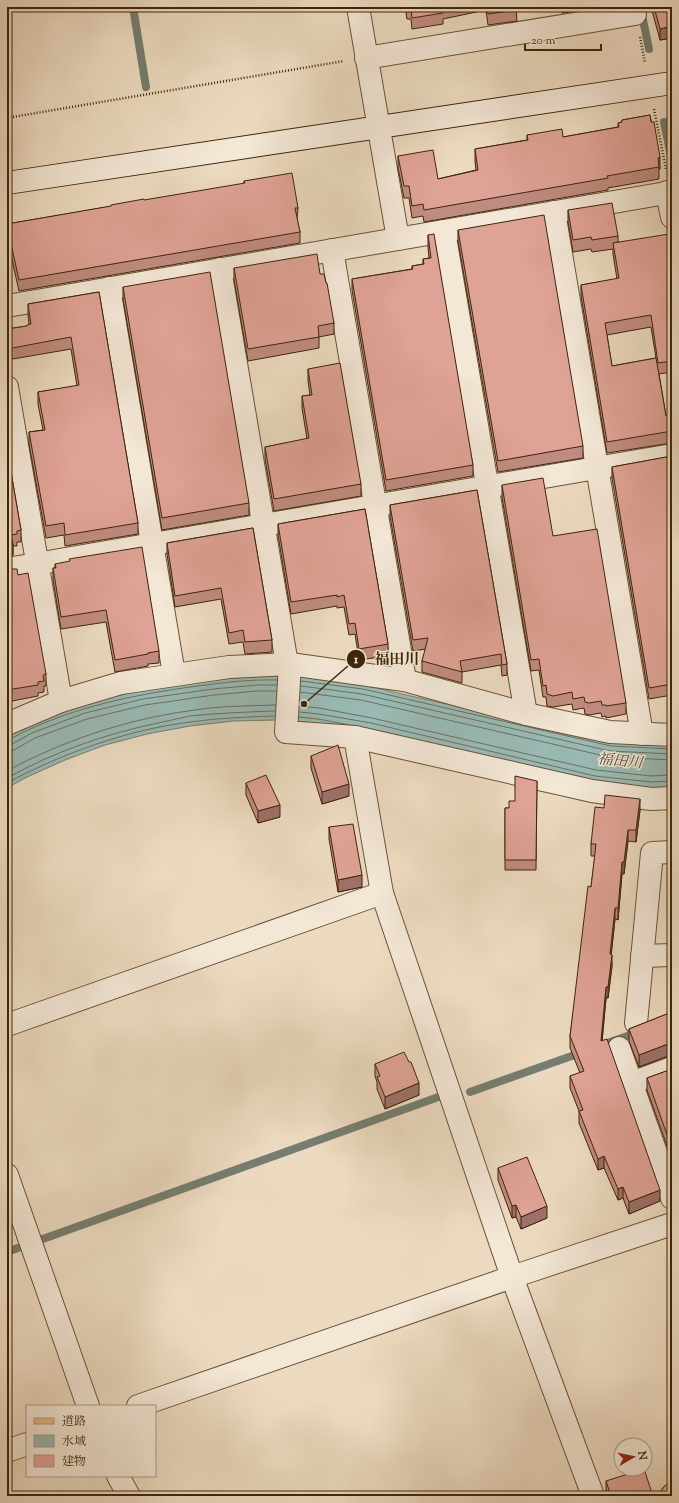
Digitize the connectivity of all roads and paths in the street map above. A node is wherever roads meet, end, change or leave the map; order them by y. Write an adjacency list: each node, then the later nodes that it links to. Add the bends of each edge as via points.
1 (358, 7): 3 (street)
2 (635, 14): 3 (street)
3 (366, 58): 5 (path); 6 (street)
4 (672, 83): 6 (street)
5 (7, 118)
6 (378, 127): 7 (street); 12 (street)
7 (7, 182)
8 (670, 192): 9 (street); 10 (street)
9 (554, 212): 11 (street); 19 (street)
10 (672, 217)
11 (444, 231): 12 (street); 20 (street)
12 (398, 239): 13 (street)
13 (332, 250): 14 (street); 21 (street)
14 (220, 270): 15 (street); 22 (street)
15 (109, 288): 16 (street); 23 (street)
16 (7, 306)
17 (7, 387): 24 (street)
18 (672, 455): 19 (street)
19 (597, 468): 20 (street); 32 (street)
20 (487, 486): 21 (street); 30 (street)
21 (376, 506): 22 (street); 28 (street)
22 (264, 525): 23 (street); 26 (street)
23 (152, 544): 24 (street); 27 (street)
24 (37, 564): 25 (street); 29 (street)
25 (7, 569)
26 (289, 667): 27 (street, via 229,667); 28 (street); 34 (street, via 286,732)
27 (174, 674): 29 (street, via 120,683)
28 (405, 680): 30 (street)
29 (60, 701): 31 (street)
30 (526, 714): 32 (street, via 610,732)
31 (7, 724)
32 (642, 734): 33 (street)
33 (672, 735)
34 (355, 737): 35 (street, via 592,791 651,799); 37 (street)
35 (672, 798)
36 (672, 852): 39 (street, via 652,854)
37 (382, 893): 41 (street); 48 (street)
38 (672, 955): 39 (street)
39 (642, 956): 40 (street)
40 (636, 1023)
41 (7, 1025)
42 (619, 1048): 44 (street)
43 (672, 1068): 44 (street)
44 (632, 1083): 46 (street)
45 (7, 1175): 49 (street)
46 (672, 1198)
47 (672, 1224): 48 (street)
48 (512, 1277): 50 (street); 55 (street)
49 (88, 1405)
50 (141, 1405)
51 (26, 1444): 52 (street)
52 (7, 1451)
53 (119, 1477): 54 (street)
54 (130, 1496)
55 (593, 1496)

